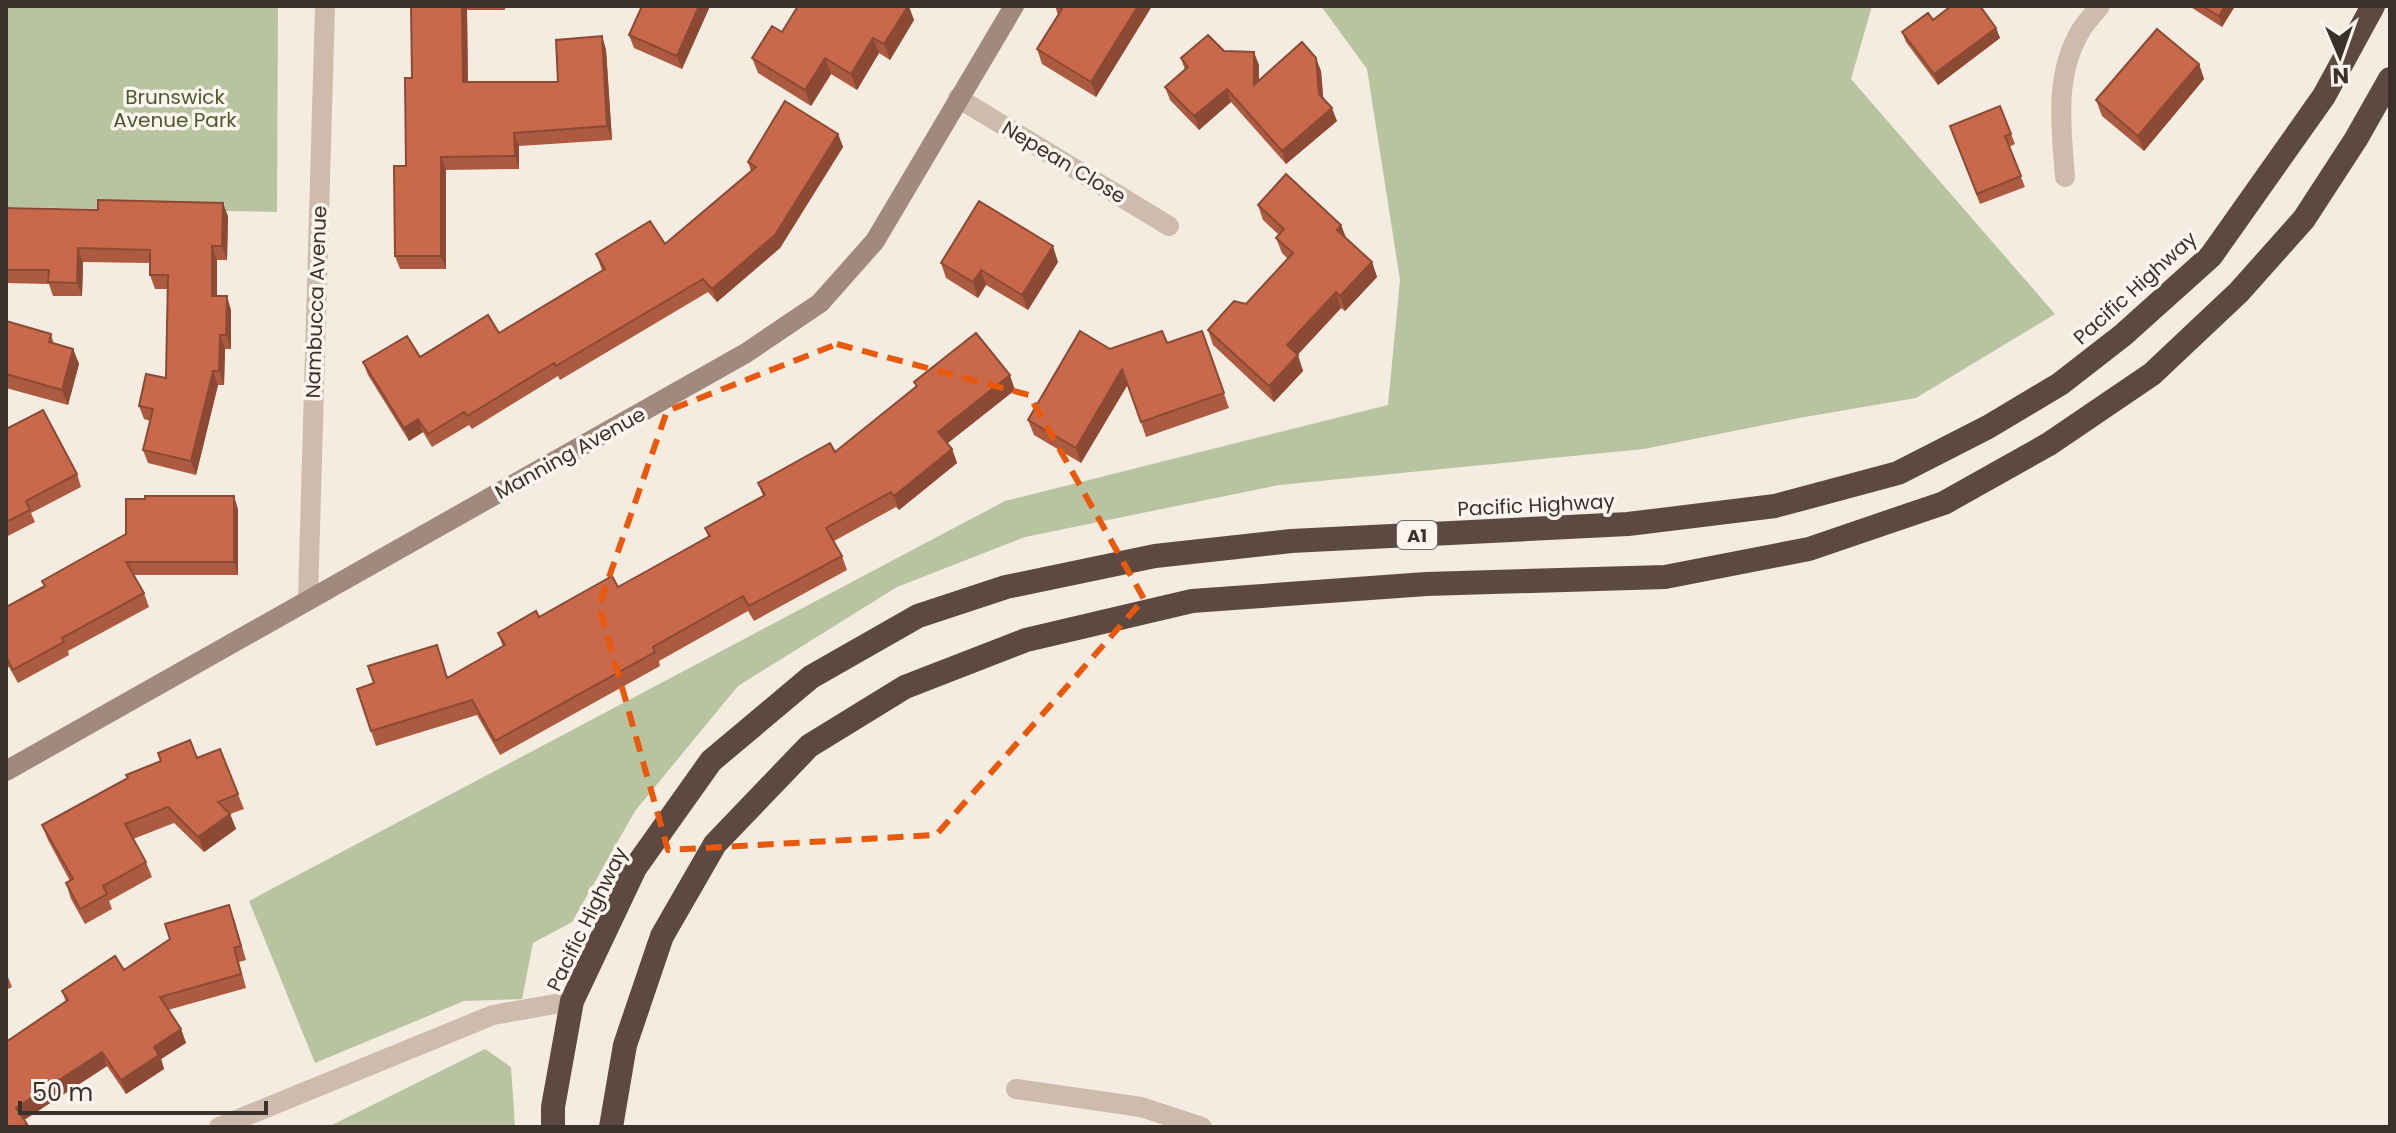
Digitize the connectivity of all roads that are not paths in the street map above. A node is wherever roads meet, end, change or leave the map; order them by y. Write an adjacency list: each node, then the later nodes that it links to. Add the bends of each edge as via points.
1 (325, 6): 9 (street, Nambucca Avenue)
2 (1014, 6): 6 (street, Manning Avenue)
3 (2100, 6): 7 (street, via 2081,31 2064,73 2060,113)
4 (2373, 6): 11 (highway, Pacific Highway / A1, via 2324,96 2211,256 2060,384 1988,427 1898,473 1775,506 1628,524 1291,541 1155,556 1006,587 918,616 811,677 711,761 635,868)
5 (2390, 79): 15 (highway, via 2304,219 2239,292 2152,374 2049,444 1944,503 1809,549 1665,577 1426,584 1192,601 1026,640 905,687 809,746 715,844 662,936 625,1045)
6 (958, 98): 8 (street, Nepean Close); 9 (street, Manning Avenue, via 875,241 820,303 746,353)
7 (2065, 177)
8 (1169, 226)
9 (308, 598): 10 (street, Manning Avenue)
10 (6, 771)
11 (572, 1001): 13 (street, via 493,1015); 14 (highway, Pacific Highway / A1)
12 (1016, 1089): 16 (street, via 1141,1107)
13 (219, 1127)
14 (553, 1127)
15 (611, 1127)
16 (1202, 1127)

